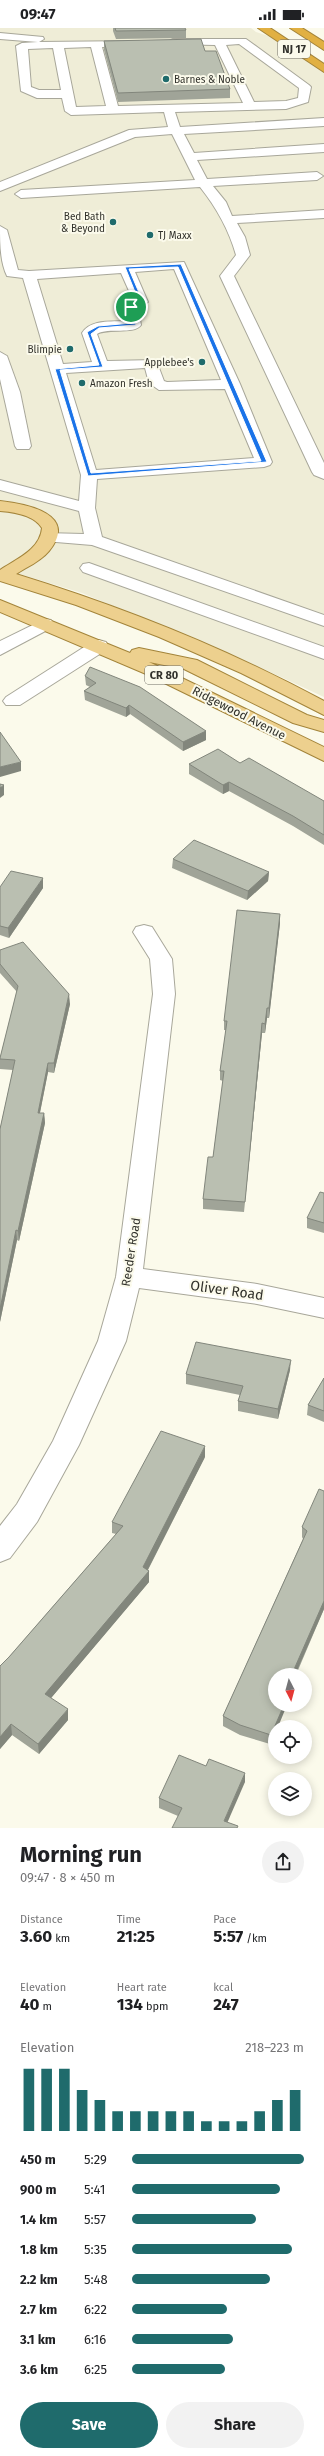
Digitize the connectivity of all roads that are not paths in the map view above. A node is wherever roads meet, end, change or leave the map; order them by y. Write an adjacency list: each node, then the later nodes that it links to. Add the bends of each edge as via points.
1 (263, 28): 9 (highway, NJ 17)
2 (295, 28): 8 (highway, NJ 17)
3 (0, 36): 4 (street)
4 (44, 39)
5 (219, 41): 6 (street); 11 (street); 11 (street, via 242,41 305,87 304,100 286,105)
6 (96, 44): 7 (street); 12 (street)
7 (58, 45): 10 (street); 10 (street, via 22,46 25,90 37,94)
8 (324, 47)
9 (324, 69)
10 (68, 94): 12 (street, via 71,111)
11 (250, 106): 13 (street)
12 (113, 110): 13 (street)
13 (169, 110): 17 (street)
14 (324, 111): 16 (street)
15 (324, 122): 16 (street)
16 (281, 123): 17 (street); 18 (street)
17 (175, 129): 22 (street); 25 (street, via 133,133)
18 (290, 135)
19 (324, 136): 21 (street, via 293,138)
20 (324, 148): 21 (street)
21 (300, 149): 22 (street); 23 (street)
22 (189, 156): 24 (street)
23 (321, 180): 24 (street)
24 (203, 183): 26 (street); 28 (street, via 219,202)
25 (0, 187)
26 (21, 194)
27 (324, 214): 28 (street)
28 (228, 220): 37 (street, via 244,255 227,276 300,432 320,472)
29 (0, 230): 31 (street, via 12,273)
30 (126, 268): 31 (street); 33 (street, via 141,302 131,307 134,325 98,327 89,333); 35 (street, via 179,265)
31 (29, 275): 34 (street)
32 (0, 356): 36 (street, via 12,392)
33 (101, 366): 34 (street); 35 (street, via 151,363 157,382 164,387)
34 (57, 369): 38 (street)
35 (232, 384): 38 (street, via 264,462)
36 (23, 446)
37 (324, 474)
38 (89, 475): 41 (street)
39 (0, 485): 41 (street)
40 (0, 506): 42 (main road, via 20,508 38,514 48,523)
41 (87, 508): 43 (street)
42 (50, 537): 43 (street); 45 (main road, via 43,547)
43 (94, 540): 46 (street)
44 (89, 568): 48 (street)
45 (1, 576): 55 (main road, via 114,613 204,650)
46 (250, 595): 48 (street); 49 (street)
47 (0, 605): 50 (main road, Ridgewood Avenue / CR 80)
48 (225, 617): 53 (street)
49 (324, 621)
50 (45, 624): 51 (main road, Ridgewood Avenue / CR 80); 52 (street)
51 (99, 646): 54 (street); 56 (main road, via 190,664 300,719); 57 (main road, Ridgewood Avenue / CR 80, via 218,701)
52 (0, 650)
53 (324, 654)
54 (13, 701)
55 (324, 709)
56 (324, 726)
57 (324, 755)
58 (144, 932): 59 (street, Reeder Road, via 161,959 164,994)
59 (129, 1277): 60 (street, Oliver Road, via 257,1294); 61 (street, Reeder Road, via 112,1341 65,1445 27,1513)
60 (324, 1308)
61 (0, 1549)

